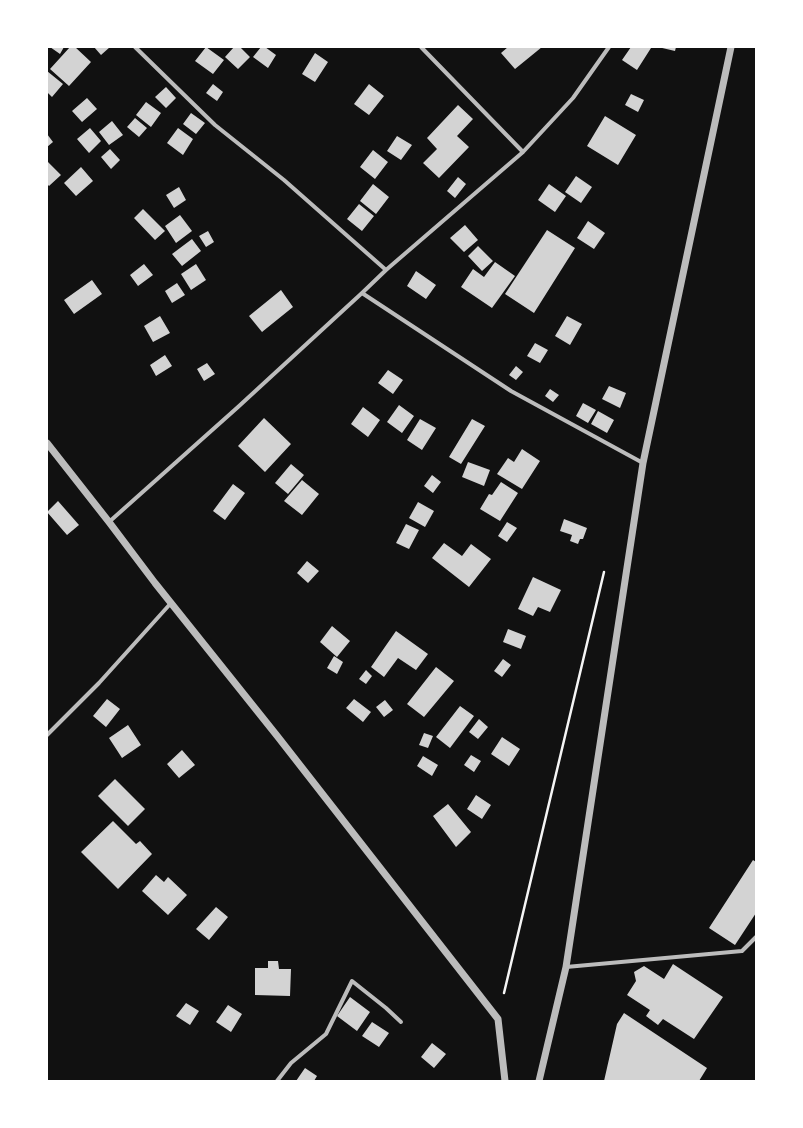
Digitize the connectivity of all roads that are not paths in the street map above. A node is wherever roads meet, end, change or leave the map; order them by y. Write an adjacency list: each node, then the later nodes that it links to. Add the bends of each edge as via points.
1 (135, 47): 6 (street, via 215,125 284,180)
2 (421, 47): 5 (street)
3 (609, 47): 5 (street, via 573,98)
4 (731, 47): 9 (street)
5 (523, 152): 6 (street)
6 (386, 270): 7 (street)
7 (362, 293): 9 (street, via 511,391); 10 (street)
8 (47, 443): 10 (street)
9 (643, 463): 14 (street)
10 (109, 522): 11 (street)
11 (171, 603): 12 (street, via 99,683); 17 (street, via 498,1019)
12 (47, 734)
13 (756, 937): 14 (street, via 742,951)
14 (566, 967): 18 (street)
15 (401, 1022): 16 (street, via 352,981 326,1034 291,1063)
16 (277, 1081)
17 (505, 1081)
18 (540, 1081)

